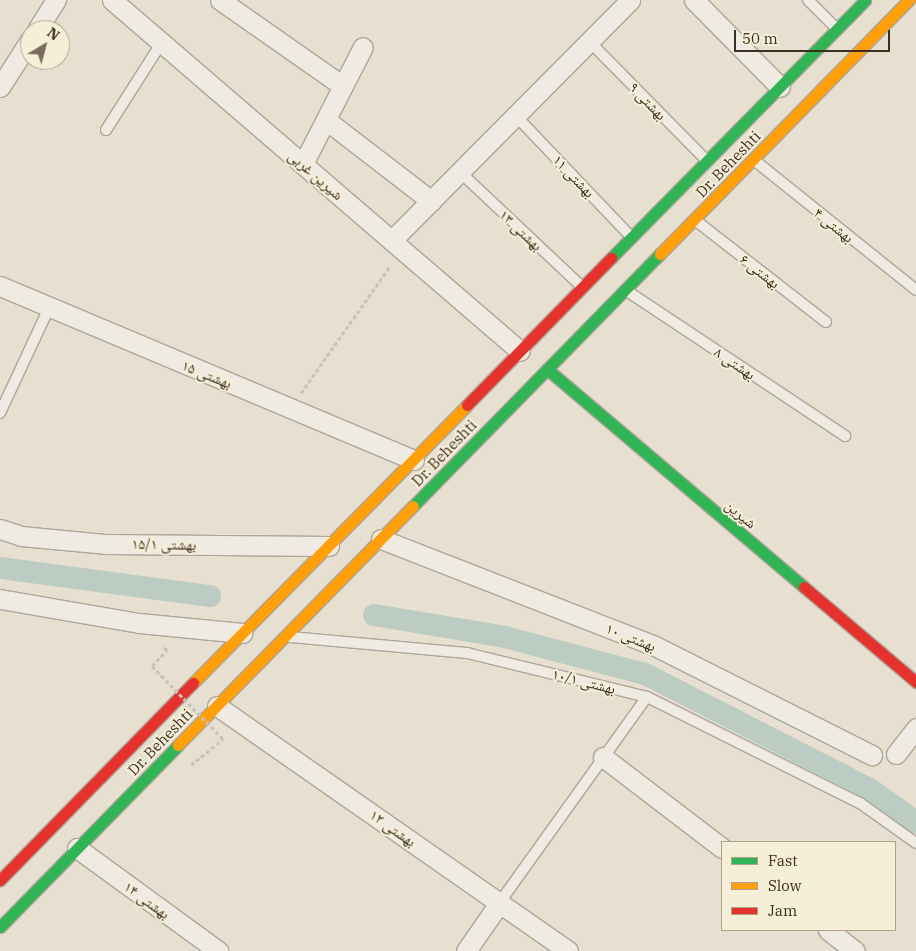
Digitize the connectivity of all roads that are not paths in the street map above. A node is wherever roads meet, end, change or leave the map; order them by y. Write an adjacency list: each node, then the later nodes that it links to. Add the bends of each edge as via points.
1 (56, 0): 9 (street)
2 (112, 0): 12 (street, شیرین غربی)
3 (220, 0): 15 (street)
4 (630, 0): 11 (street)
5 (694, 0): 17 (street)
6 (808, 0): 10 (lane)
7 (866, 0): 10 (main road, Dr. Beheshti)
8 (909, 0): 21 (main road, Dr. Beheshti)
9 (43, 20)
10 (837, 29): 17 (main road, Dr. Beheshti)
11 (590, 40): 18 (street); 22 (lane, بهشتی ۹)
12 (162, 42): 20 (lane); 23 (street, شیرین غربی)
13 (363, 47): 15 (street)
14 (20, 56): 16 (street)
15 (343, 86): 19 (street)
16 (0, 87)
17 (780, 87): 22 (main road, Dr. Beheshti)
18 (516, 116): 24 (street); 27 (lane, بهشتی ۱۱)
19 (326, 120): 23 (street); 25 (street)
20 (106, 130)
21 (753, 160): 26 (main road, Dr. Beheshti); 32 (lane, بهشتی ۴)
22 (707, 161): 27 (main road, Dr. Beheshti)
23 (303, 164): 28 (street, شیرین غربی)
24 (460, 172): 25 (street); 30 (lane, بهشتی ۱۳)
25 (431, 201): 28 (street)
26 (694, 219): 31 (main road, Dr. Beheshti); 34 (lane, بهشتی ۶)
27 (632, 238): 30 (main road, Dr. Beheshti)
28 (397, 245): 35 (street, شیرین غربی)
29 (0, 286): 33 (street, بهشتی ۱۵)
30 (582, 288): 35 (main road, Dr. Beheshti)
31 (625, 289): 36 (main road, Dr. Beheshti); 38 (lane, بهشتی ۸)
32 (916, 290)
33 (49, 308): 37 (lane); 39 (street, بهشتی ۱۵)
34 (826, 322)
35 (520, 351): 39 (main road, Dr. Beheshti)
36 (547, 369): 41 (main road, Dr. Beheshti); 46 (main road, شیرین)
37 (0, 413)
38 (845, 436)
39 (414, 460): 42 (main road, Dr. Beheshti)
40 (0, 529): 42 (street, بهشتی ۱۵/۱, via 21,536 105,544)
41 (380, 539): 45 (main road, Dr. Beheshti); 50 (street, بهشتی ۱۰, via 655,646)
42 (329, 546): 44 (main road, Dr. Beheshti)
43 (0, 599): 44 (street, via 139,623)
44 (243, 633): 56 (main road, Dr. Beheshti)
45 (284, 637): 47 (lane, بهشتی ۱۰/۱, via 467,652); 48 (main road, Dr. Beheshti)
46 (916, 682)
47 (646, 697): 52 (lane); 53 (lane, بهشتی ۱۰/۱, via 860,803)
48 (217, 706): 55 (main road, Dr. Beheshti); 57 (street, بهشتی ۱۲)
49 (916, 728): 51 (street)
50 (872, 754)
51 (896, 754)
52 (604, 757): 54 (street); 57 (lane)
53 (916, 843)
54 (721, 847)
55 (77, 848): 58 (main road, Dr. Beheshti); 60 (street, بهشتی ۱۴)
56 (0, 880)
57 (500, 902): 61 (street); 62 (street, بهشتی ۱۲)
58 (0, 927)
59 (829, 931): 63 (street)
60 (218, 951)
61 (466, 951)
62 (568, 951)
63 (855, 951)

